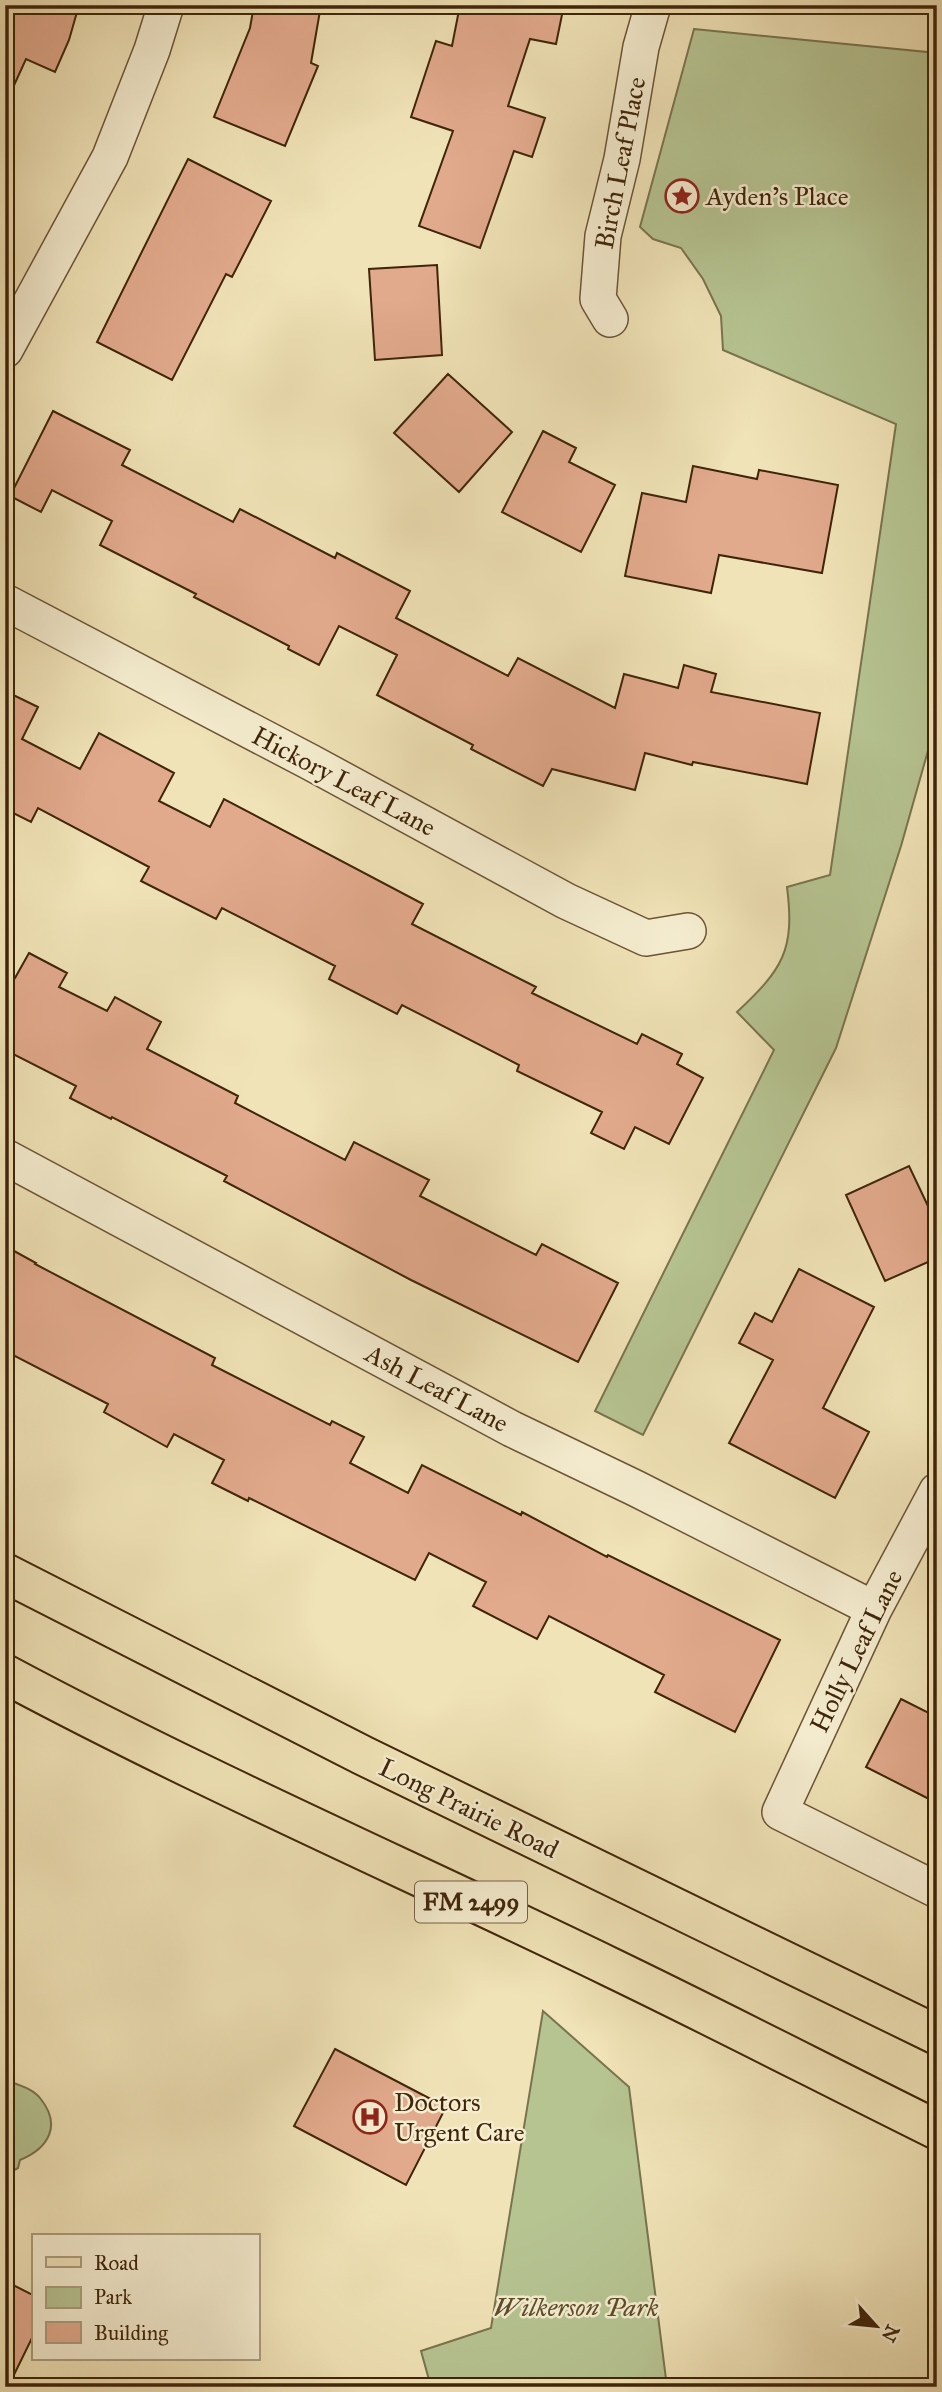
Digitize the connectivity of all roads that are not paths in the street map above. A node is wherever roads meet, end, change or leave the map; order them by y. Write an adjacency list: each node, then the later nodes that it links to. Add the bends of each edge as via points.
1 (166, 5): 4 (street, via 110,157)
2 (653, 5): 3 (street, Birch Leaf Place, via 603,236 598,299)
3 (610, 319)
4 (5, 350)
5 (5, 601): 6 (street, Hickory Leaf Lane, via 566,901 646,938)
6 (688, 931)
7 (5, 1157): 10 (street, Ash Leaf Lane, via 512,1429)
8 (937, 1491): 10 (street, Holly Leaf Lane)
9 (5, 1573): 13 (main road, Long Prairie Road, via 364,1756)
10 (874, 1609): 12 (street, Holly Leaf Lane, via 780,1812)
11 (5, 1674): 14 (main road, FM 2499)
12 (937, 1890)
13 (937, 2035)
14 (937, 2130)

